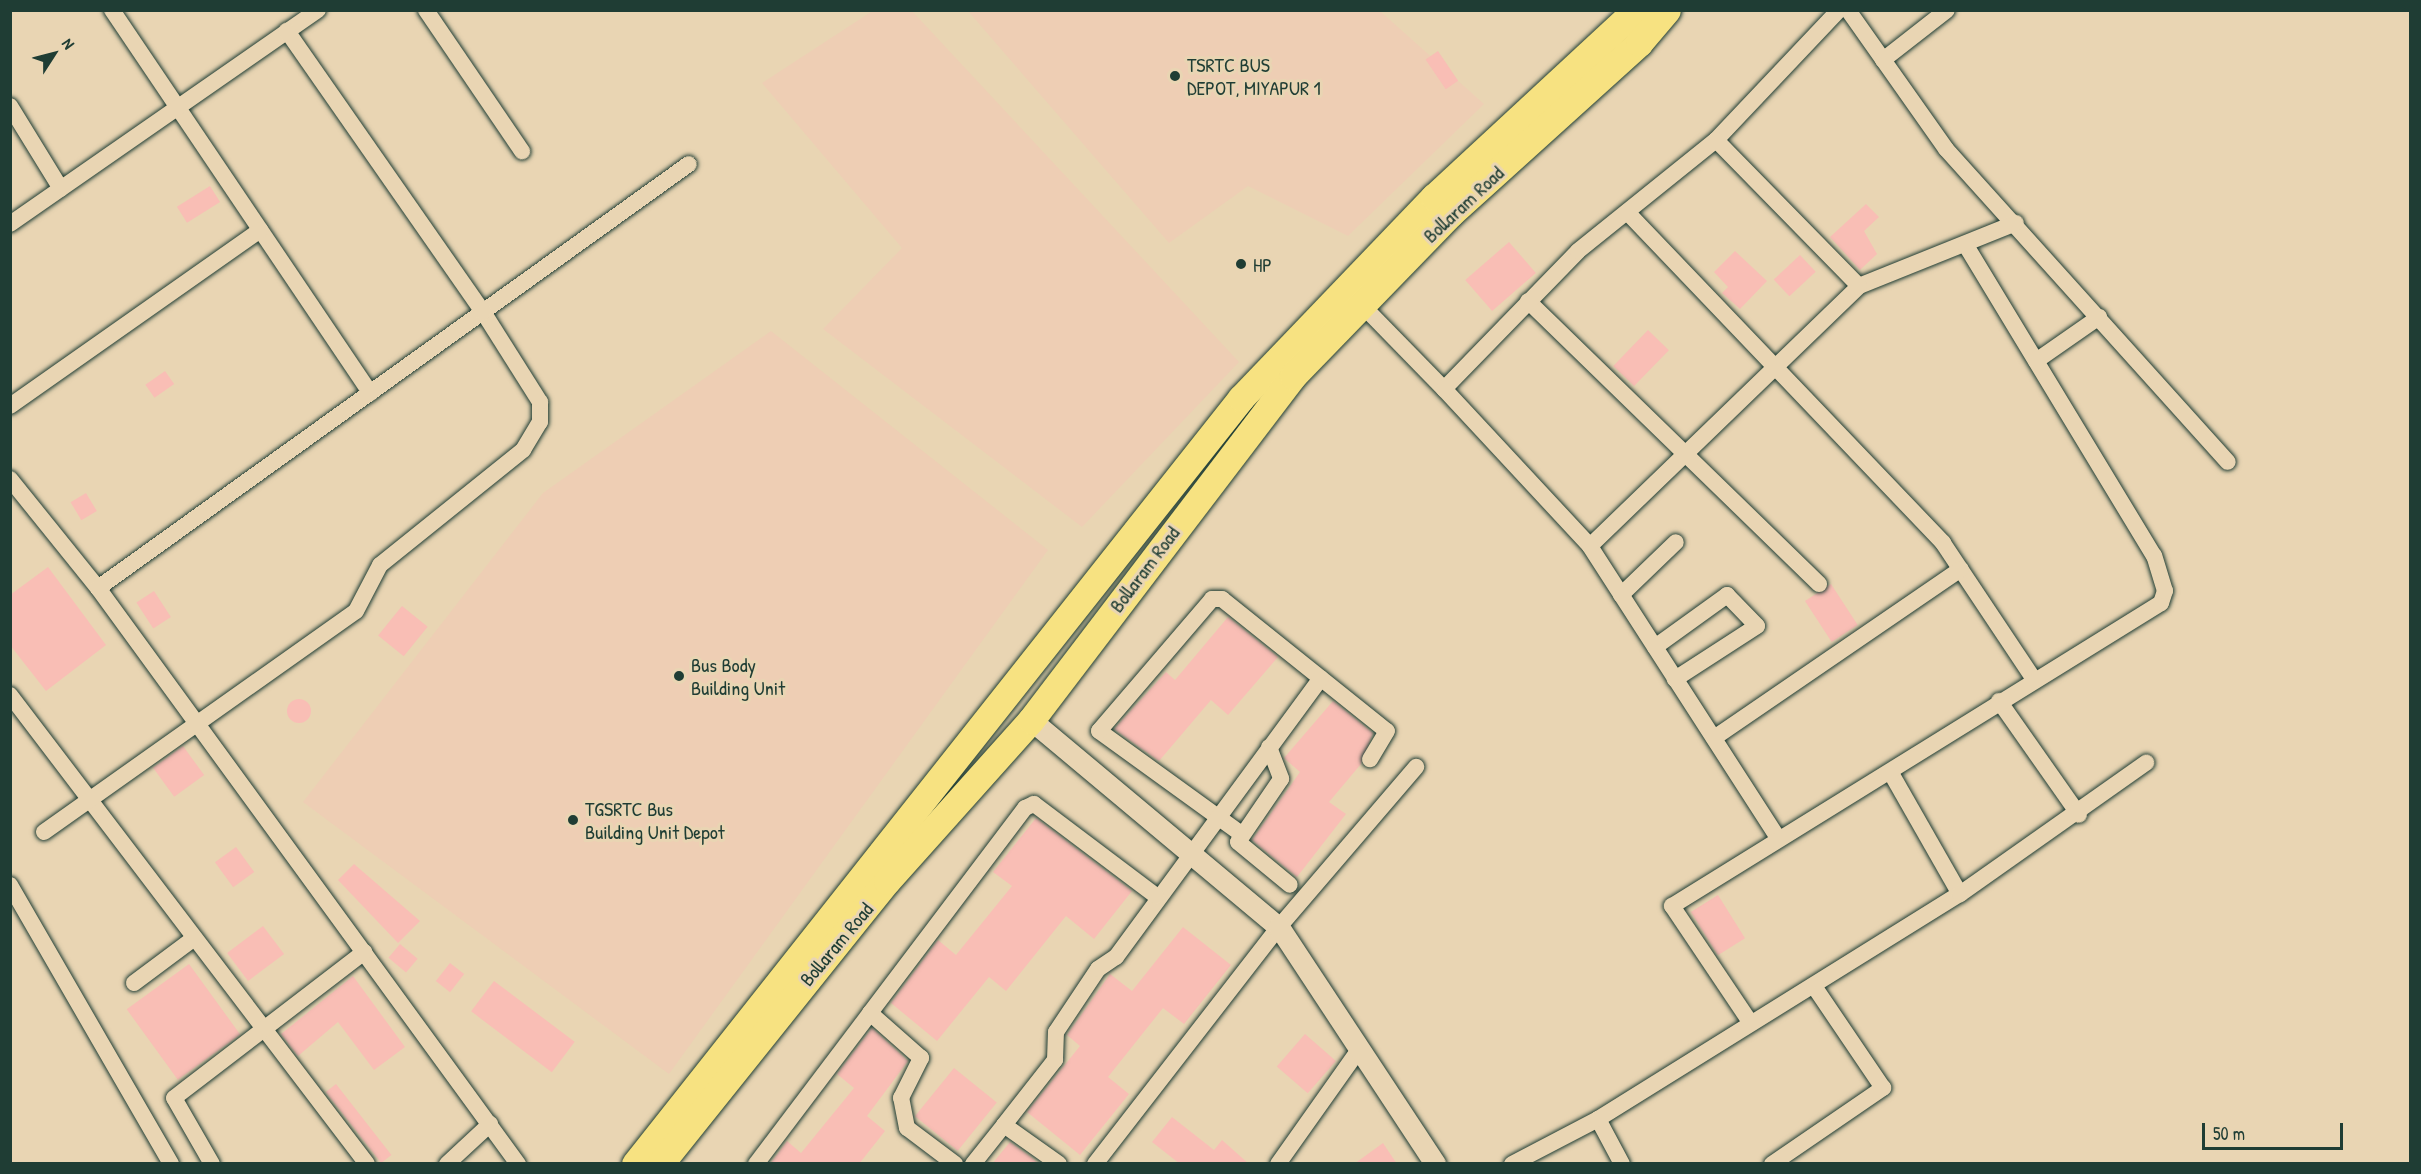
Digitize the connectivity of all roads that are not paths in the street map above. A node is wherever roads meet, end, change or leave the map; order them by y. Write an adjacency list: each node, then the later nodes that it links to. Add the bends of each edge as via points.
1 (112, 10): 12 (street)
2 (318, 10): 9 (street)
3 (426, 10): 14 (street)
4 (1636, 10): 84 (main road, Bollaram Road, via 1434,197 1241,398)
5 (1667, 10): 24 (main road, Bollaram Road)
6 (1839, 10): 13 (street)
7 (1848, 10): 10 (street)
8 (1941, 12): 10 (street)
9 (287, 31): 12 (street); 25 (street)
10 (1883, 60): 18 (street, via 1946,149)
11 (10, 106): 16 (street)
12 (178, 109): 16 (street); 20 (street)
13 (1716, 140): 17 (street); 22 (street)
14 (522, 151)
15 (689, 164): 25 (street)
16 (61, 189): 19 (street)
17 (1627, 213): 23 (street); 28 (street)
18 (2016, 223): 21 (street); 26 (street)
19 (10, 224)
20 (260, 230): 30 (street); 31 (street)
21 (1966, 246): 22 (street); 27 (street)
22 (1859, 286): 28 (street)
23 (1528, 301): 29 (street); 32 (street)
24 (1361, 303): 29 (street); 47 (main road, Bollaram Road, via 1245,434)
25 (483, 312): 30 (street); 48 (street, via 540,402 540,422 522,450 380,565 356,611)
26 (2099, 317): 27 (street); 33 (street)
27 (2036, 362): 43 (street, via 2154,555 2165,591 2161,603)
28 (1777, 364): 32 (street); 37 (street, via 1943,543)
29 (1443, 389): 36 (street)
30 (370, 393): 39 (street)
31 (10, 406)
32 (1684, 454): 36 (street); 38 (street)
33 (2228, 462)
34 (10, 479): 39 (street)
35 (1676, 542): 40 (street)
36 (1590, 546): 40 (street)
37 (1961, 569): 43 (street); 49 (street)
38 (1819, 584)
39 (98, 588): 48 (street)
40 (1621, 595): 41 (street)
41 (1655, 647): 44 (street); 44 (street, via 1727,595 1734,596 1757,626)
42 (1321, 678): 50 (street); 51 (street, via 1387,731); 57 (street, via 1217,597 1100,726 1102,735 1149,772 1178,785)
43 (2033, 678): 46 (street)
44 (1675, 679): 49 (street)
45 (10, 694): 55 (street)
46 (1999, 701): 54 (street); 56 (street)
47 (1031, 720): 61 (street); 85 (main road, Bollaram Road, via 887,881)
48 (198, 724): 55 (street); 68 (street)
49 (1714, 738): 60 (street)
50 (1269, 747): 57 (street); 59 (street, via 1281,779)
51 (1370, 759)
52 (2146, 763): 56 (street)
53 (1416, 767): 66 (street)
54 (1892, 775): 60 (street, via 1870,782); 64 (street)
55 (89, 802): 58 (street); 67 (street)
56 (2079, 815): 64 (street)
57 (1217, 816): 59 (street); 61 (street)
58 (44, 832)
59 (1240, 833): 63 (street, via 1241,846)
60 (1778, 838): 72 (street, via 1672,906)
61 (1192, 849): 65 (street); 66 (street)
62 (10, 885): 79 (street)
63 (1290, 885)
64 (1960, 894): 70 (street)
65 (1156, 896): 71 (street, via 1034,804 1025,808); 77 (street, via 1116,957 1098,969 1059,1025 1055,1060)
66 (1279, 927): 74 (street); 89 (street)
67 (193, 939): 69 (street); 73 (street)
68 (364, 952): 73 (street); 76 (street)
69 (134, 983)
70 (1814, 986): 72 (street); 94 (street, via 1883,1088)
71 (870, 1013): 78 (street, via 921,1058 901,1098 907,1128); 86 (street)
72 (1750, 1022): 75 (street)
73 (262, 1029): 80 (street, via 174,1098); 81 (street)
74 (1360, 1048): 90 (street); 91 (street)
75 (1598, 1119): 92 (street); 93 (street)
76 (490, 1124): 82 (street); 83 (street)
77 (1004, 1125): 87 (street); 88 (street)
78 (955, 1163)
79 (171, 1164)
80 (212, 1164)
81 (367, 1164)
82 (447, 1164)
83 (518, 1164)
84 (635, 1164)
85 (660, 1164)
86 (756, 1164)
87 (973, 1164)
88 (1059, 1164)
89 (1095, 1164)
90 (1278, 1164)
91 (1435, 1164)
92 (1512, 1164)
93 (1622, 1164)
94 (1772, 1164)

